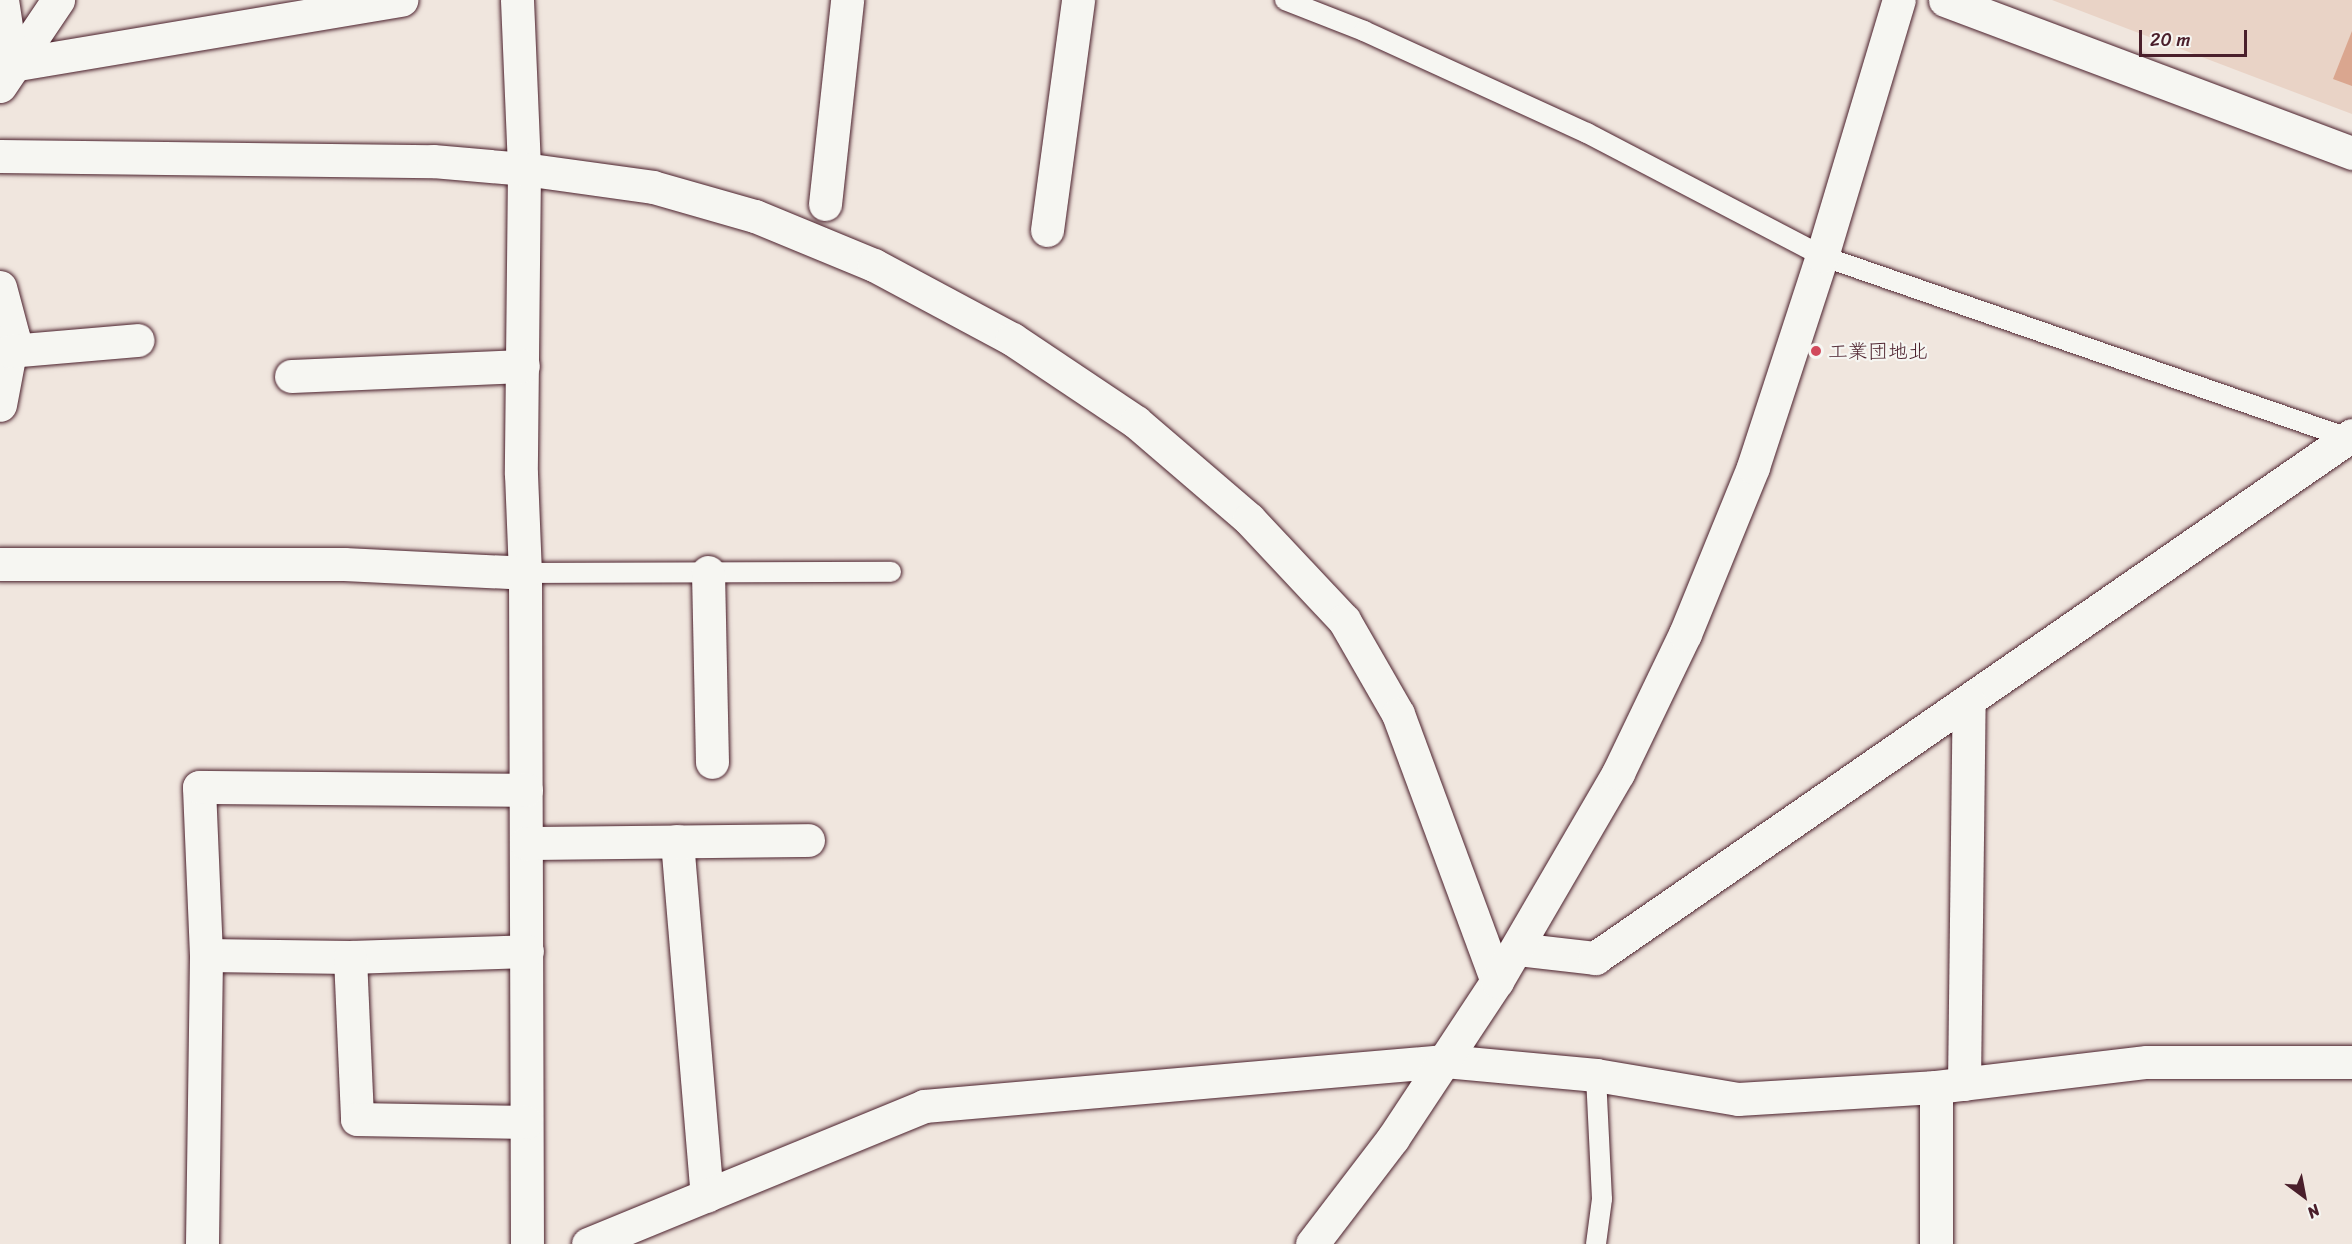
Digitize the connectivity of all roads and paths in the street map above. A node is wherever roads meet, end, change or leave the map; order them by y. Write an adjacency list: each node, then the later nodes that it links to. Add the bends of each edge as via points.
1 (2, 0): 10 (street)
2 (58, 0): 10 (street)
3 (401, 0): 10 (street)
4 (517, 0): 13 (street)
5 (847, 0): 14 (street)
6 (1078, 0): 15 (street)
7 (1285, 0): 16 (lane, via 1364,31 1587,133)
8 (1899, 0): 16 (street)
9 (1945, 0): 11 (street)
10 (4, 73)
11 (2352, 153)
12 (0, 156): 13 (street, via 433,161)
13 (524, 169): 20 (street); 38 (street, via 653,187 755,216 874,266 1012,339 1136,422 1248,519 1344,620 1398,714)
14 (825, 204)
15 (1047, 230)
16 (1822, 255): 23 (lane); 34 (street, via 1753,466 1685,634 1618,773)
17 (1, 295): 19 (street, via 13,336)
18 (138, 340): 19 (street)
19 (10, 351): 22 (street)
20 (523, 366): 21 (street); 27 (street, via 521,474)
21 (291, 376)
22 (0, 405)
23 (2350, 436): 28 (street)
24 (0, 564): 27 (street, via 345,564)
25 (708, 572): 26 (lane); 27 (lane); 29 (street)
26 (891, 572)
27 (525, 573): 30 (street)
28 (1969, 702): 34 (street, via 1595,958); 42 (street)
29 (712, 762)
30 (526, 790): 33 (street); 36 (street, via 199,787)
31 (808, 840): 32 (street)
32 (677, 841): 33 (street); 44 (street)
33 (526, 843): 35 (street)
34 (1517, 949): 38 (street)
35 (527, 951): 37 (street); 43 (street)
36 (206, 955): 37 (street); 45 (street)
37 (350, 957): 43 (street, via 357,1119)
38 (1497, 981): 39 (street)
39 (1445, 1061): 41 (street); 44 (street, via 924,1106); 48 (street)
40 (2352, 1062): 42 (street, via 2147,1062)
41 (1596, 1075): 42 (street, via 1738,1099); 49 (lane, via 1602,1199)
42 (1950, 1086): 50 (street)
43 (526, 1122): 46 (street)
44 (707, 1196): 47 (street)
45 (202, 1244)
46 (527, 1244)
47 (588, 1244)
48 (1311, 1244)
49 (1596, 1244)
50 (1935, 1244)

